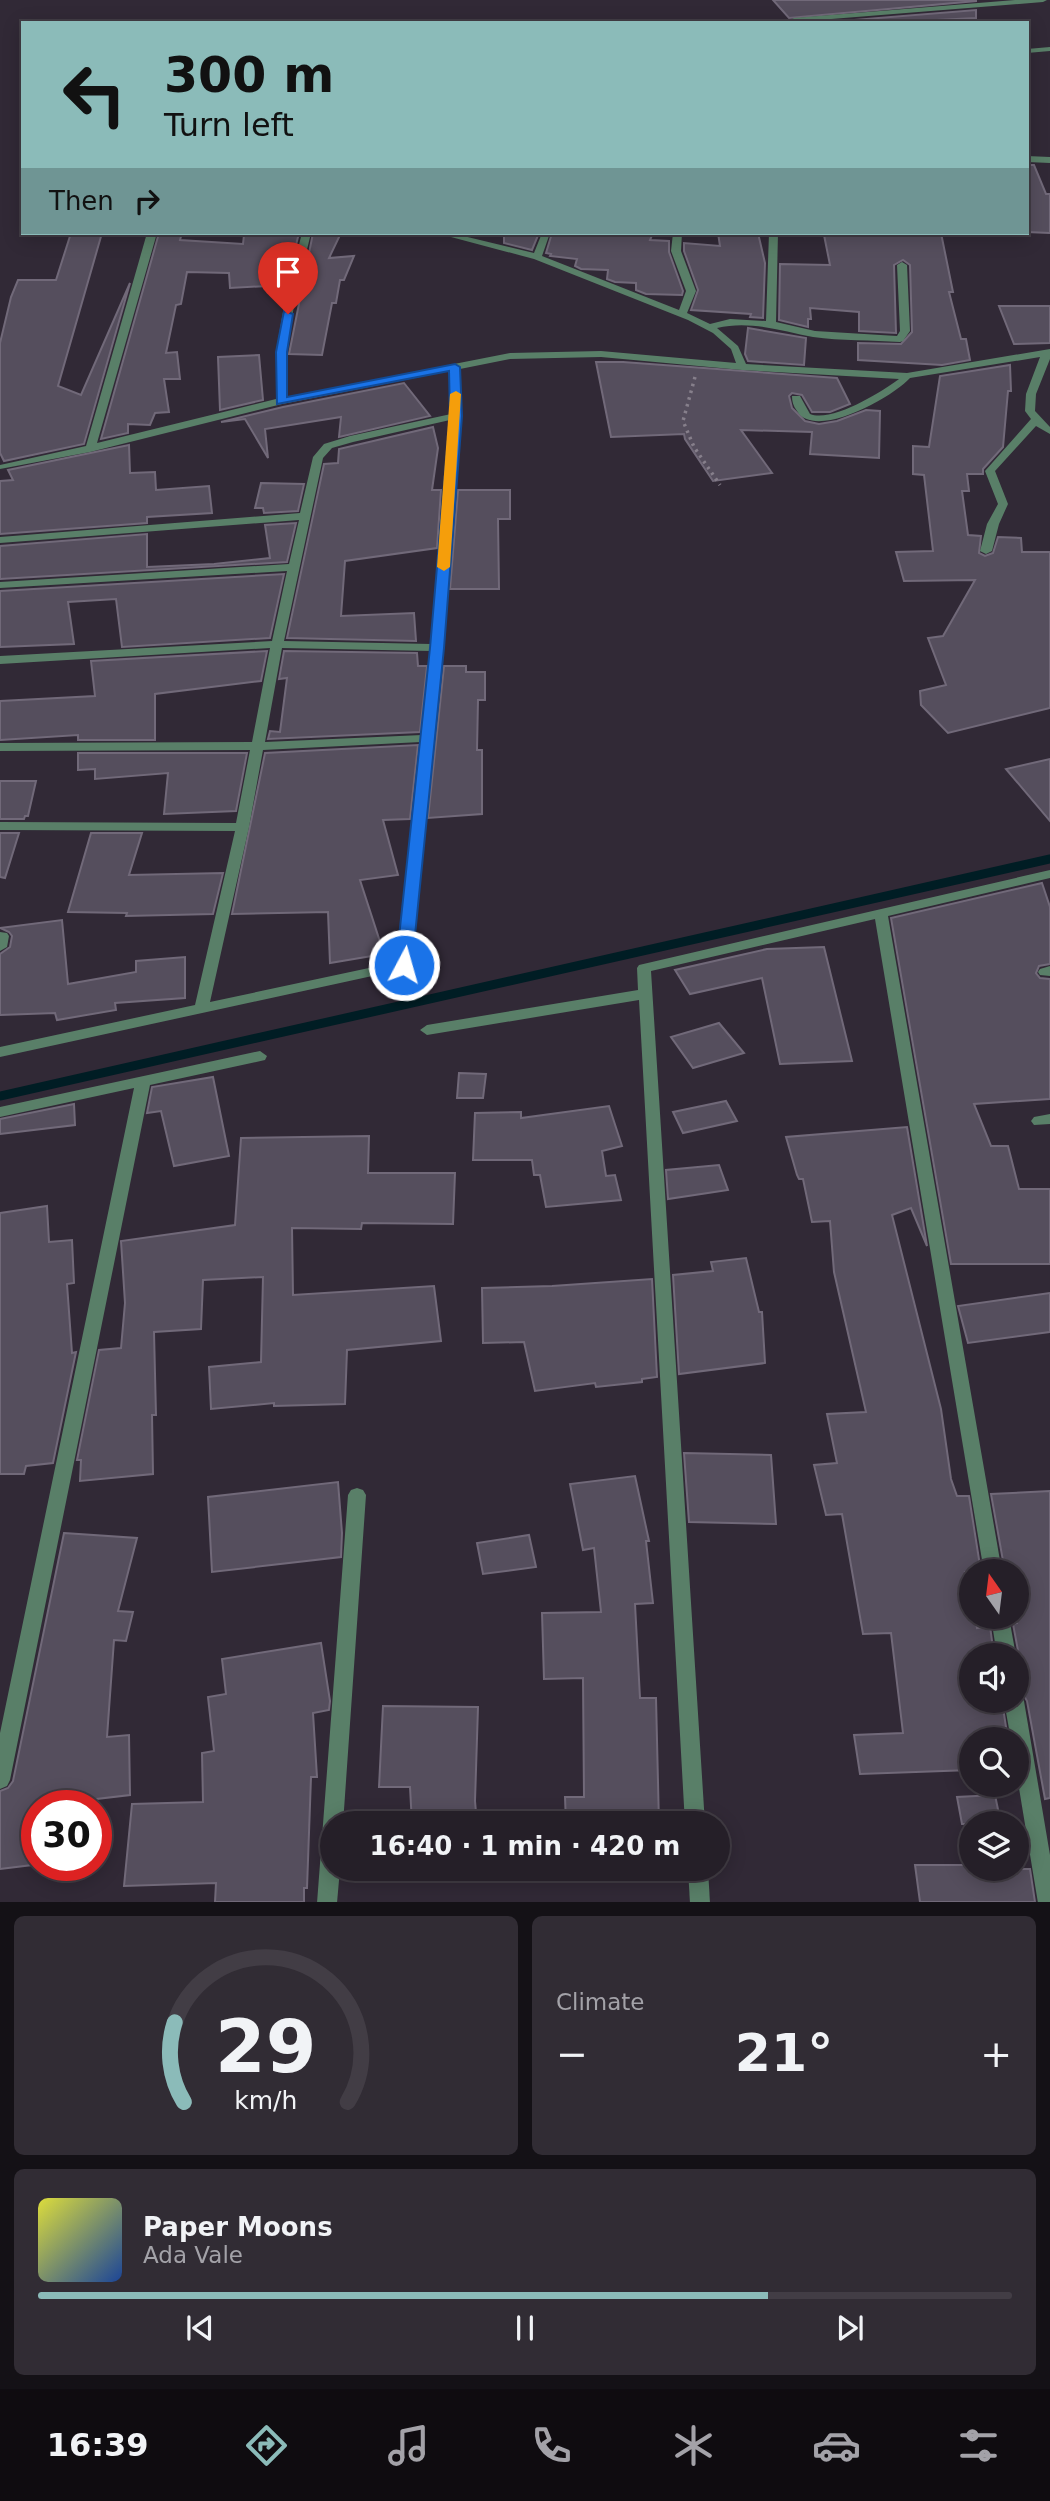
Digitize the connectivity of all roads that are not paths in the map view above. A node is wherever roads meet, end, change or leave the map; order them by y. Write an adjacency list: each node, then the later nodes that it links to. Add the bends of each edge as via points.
1 (1043, 0): 2 (street)
2 (794, 20)
3 (1050, 49): 4 (street)
4 (1029, 51)
5 (1029, 159): 6 (street)
6 (1050, 160)
7 (151, 235): 30 (street)
8 (306, 235): 26 (street, via 281,352)
9 (449, 235): 13 (street)
10 (545, 235): 13 (street)
11 (678, 235): 15 (street, via 676,251 691,291)
12 (774, 235): 16 (street)
13 (537, 257): 15 (street)
14 (902, 265): 16 (street, via 905,331 900,339 815,334)
15 (682, 314): 17 (street)
16 (771, 324): 17 (street, via 730,322)
17 (709, 327): 23 (street, via 735,348)
18 (996, 347): 20 (street)
19 (1048, 353): 20 (street); 21 (street)
20 (1017, 358): 21 (street); 24 (street)
21 (1042, 365): 28 (street, via 1030,411)
22 (455, 367): 23 (street, via 510,356 601,354); 26 (street); 27 (street)
23 (742, 367): 24 (street)
24 (907, 376): 25 (street, via 895,389 815,420 803,414)
25 (796, 398)
26 (281, 401): 30 (street)
27 (456, 416): 32 (street, via 328,446 318,457); 38 (street)
28 (1037, 420): 29 (street); 34 (street, via 990,471 1003,504)
29 (1050, 431)
30 (90, 449): 31 (street)
31 (4, 467)
32 (306, 516): 33 (street); 35 (street)
33 (0, 540)
34 (986, 551)
35 (295, 567): 36 (street); 37 (street)
36 (0, 585)
37 (277, 644): 38 (street); 39 (street); 41 (street)
38 (437, 648): 40 (street)
39 (0, 660)
40 (428, 738): 41 (street); 50 (street, via 404,965)
41 (258, 746): 42 (street); 44 (street)
42 (0, 747)
43 (0, 826): 44 (street)
44 (242, 827): 50 (street)
45 (1050, 874): 46 (street)
46 (881, 913): 49 (street, via 644,968); 57 (street)
47 (0, 936): 48 (street)
48 (0, 947)
49 (645, 994): 51 (street); 61 (street)
50 (201, 1009): 52 (street)
51 (426, 1030)
52 (0, 1052)
53 (260, 1056): 54 (street)
54 (143, 1081): 55 (street); 59 (street)
55 (0, 1112)
56 (357, 1495): 60 (street)
57 (991, 1559)
58 (1016, 1713): 66 (street)
59 (0, 1780)
60 (334, 1811)
61 (694, 1811)
62 (328, 1881): 64 (street)
63 (699, 1881): 65 (street)
64 (327, 1902)
65 (700, 1902)
66 (1048, 1902)

